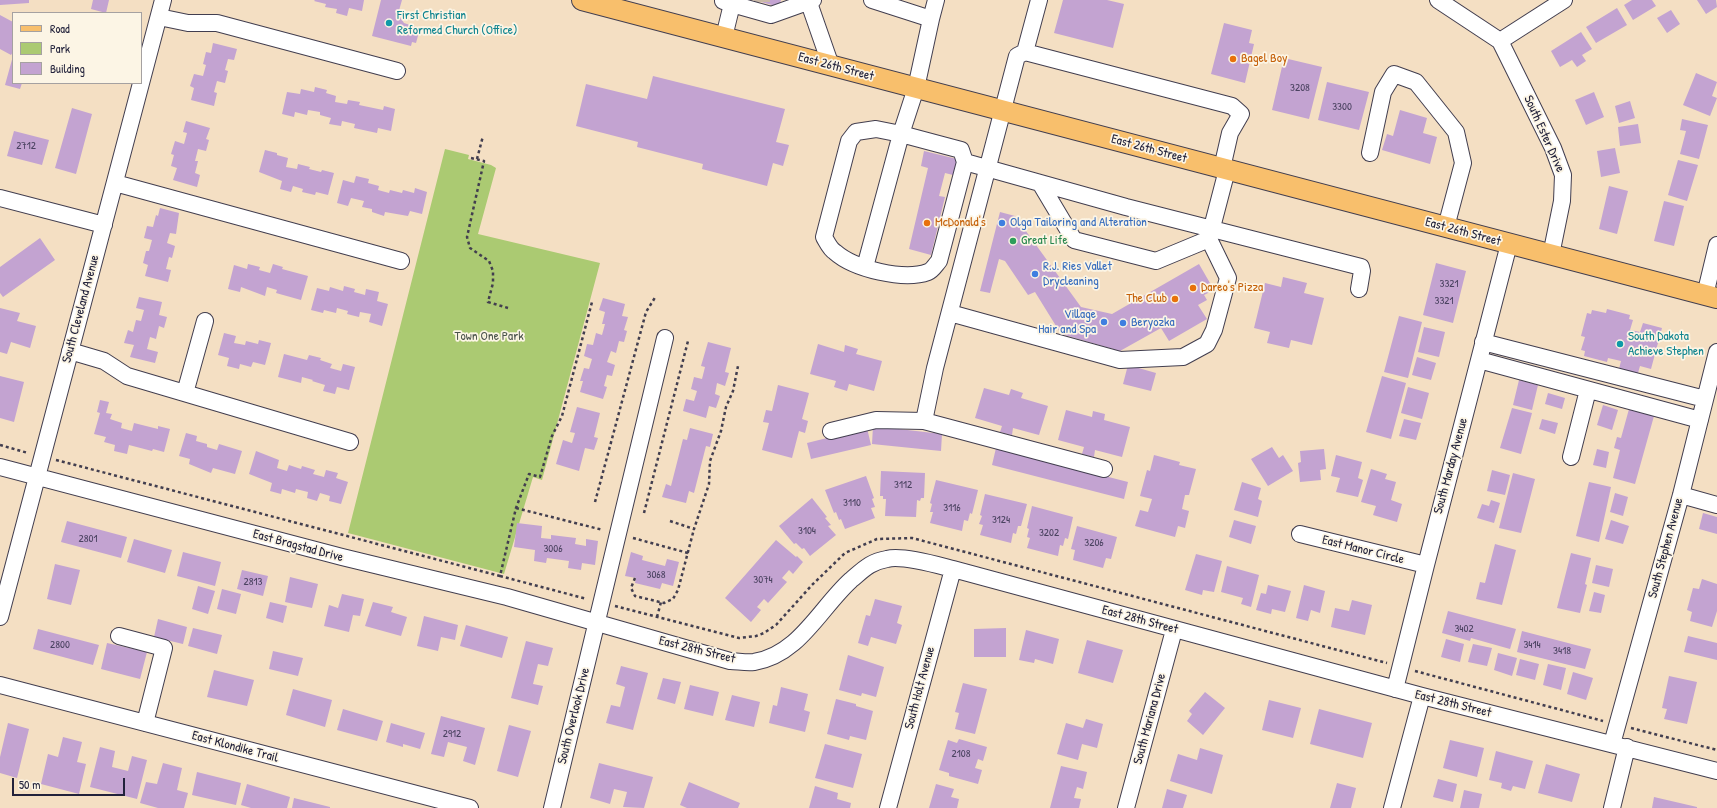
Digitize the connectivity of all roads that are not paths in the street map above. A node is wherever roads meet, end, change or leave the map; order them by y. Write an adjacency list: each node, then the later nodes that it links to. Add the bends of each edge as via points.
1 (164, 0): 10 (street, South Cleveland Avenue)
2 (582, 0): 12 (main road, East 26th Street)
3 (810, 0): 9 (street, via 771,15 760,7); 15 (street)
4 (872, 0): 11 (street)
5 (936, 0): 11 (street)
6 (1040, 0): 14 (street)
7 (1438, 0): 13 (street)
8 (1564, 0): 13 (street)
9 (728, 1): 12 (street)
10 (159, 17): 16 (street, via 188,23 217,23); 17 (street, South Cleveland Avenue)
11 (931, 19): 19 (street)
12 (724, 37): 15 (main road, East 26th Street)
13 (1500, 41): 34 (street, South Ester Drive, via 1553,148 1563,175 1562,200)
14 (1026, 52): 20 (street, via 1017,56); 25 (street, via 1232,106 1241,114 1230,133)
15 (831, 66): 19 (main road, East 26th Street)
16 (397, 71)
17 (142, 81)
18 (141, 84): 27 (street, South Cleveland Avenue)
19 (916, 88): 20 (main road, East 26th Street); 21 (street)
20 (1002, 110): 24 (street); 25 (main road, East 26th Street)
21 (901, 134): 23 (street, via 961,150); 36 (street); 36 (street, via 876,129 856,132 850,141 824,237 834,252 853,264)
22 (1370, 153): 30 (street, via 1384,92 1394,74 1416,82 1456,132 1463,163)
23 (965, 162): 24 (street); 36 (street, via 939,261 930,272 912,276)
24 (988, 168): 26 (street); 39 (street)
25 (1225, 169): 30 (main road, East 26th Street); 31 (street)
26 (1040, 182): 31 (street); 31 (street, via 1074,240 1156,261)
27 (115, 183): 29 (street, South Cleveland Avenue); 35 (street)
28 (0, 198): 29 (street)
29 (104, 225): 43 (street, South Cleveland Avenue)
30 (1446, 227): 32 (main road, East 26th Street)
31 (1211, 234): 37 (street, via 1361,267); 39 (street, via 1228,278 1214,330 1207,344 1183,357 1120,360)
32 (1509, 244): 34 (main road, East 26th Street); 42 (street, South Marday Avenue)
33 (1717, 245): 38 (street)
34 (1551, 255): 38 (main road, East 26th Street)
35 (401, 261)
36 (865, 267)
37 (1359, 288)
38 (1711, 297)
39 (950, 313): 49 (street)
40 (205, 321): 47 (street)
41 (665, 338): 62 (street, South Overlook Drive)
42 (1484, 342): 45 (street, South Marday Avenue); 48 (street)
43 (70, 351): 47 (street, via 104,361 127,376); 55 (street, South Cleveland Avenue)
44 (1717, 352): 48 (street, South Stephen Avenue)
45 (1479, 360): 46 (street); 59 (street, South Marday Avenue)
46 (1588, 390): 48 (street); 52 (street)
47 (185, 393): 51 (street)
48 (1706, 410): 56 (street, South Stephen Avenue)
49 (924, 422): 50 (street, via 876,420); 54 (street)
50 (831, 431)
51 (350, 442)
52 (1571, 457)
53 (0, 467): 55 (street, East Bragstad Drive)
54 (1104, 469)
55 (36, 477): 61 (street, South Cleveland Avenue); 62 (street, East Bragstad Drive, via 507,597)
56 (1681, 495): 57 (street); 69 (street, South Stephen Avenue, via 1618,725)
57 (1717, 505)
58 (1300, 534): 59 (street, East Manor Circle)
59 (1426, 565): 66 (street, South Marday Avenue)
60 (953, 569): 62 (street, East 28th Street, via 889,558 869,564 836,593 794,643 774,656 753,662 730,661); 63 (street, East 28th Street); 73 (street, South Holt Avenue)
61 (0, 618)
62 (597, 623): 72 (street, South Overlook Drive)
63 (1174, 630): 66 (street, East 28th Street); 74 (street, South Mariana Drive)
64 (119, 636): 68 (street, via 164,648)
65 (0, 685): 68 (street, East Klondike Trail)
66 (1395, 689): 67 (street, East 28th Street)
67 (1422, 696): 69 (street, East 28th Street); 75 (street)
68 (145, 723): 71 (street, East Klondike Trail)
69 (1620, 745): 70 (street, East 28th Street); 76 (street, South Stephen Avenue)
70 (1717, 771)
71 (470, 808)
72 (552, 808)
73 (888, 808)
74 (1126, 808)
75 (1392, 808)
76 (1612, 808)

